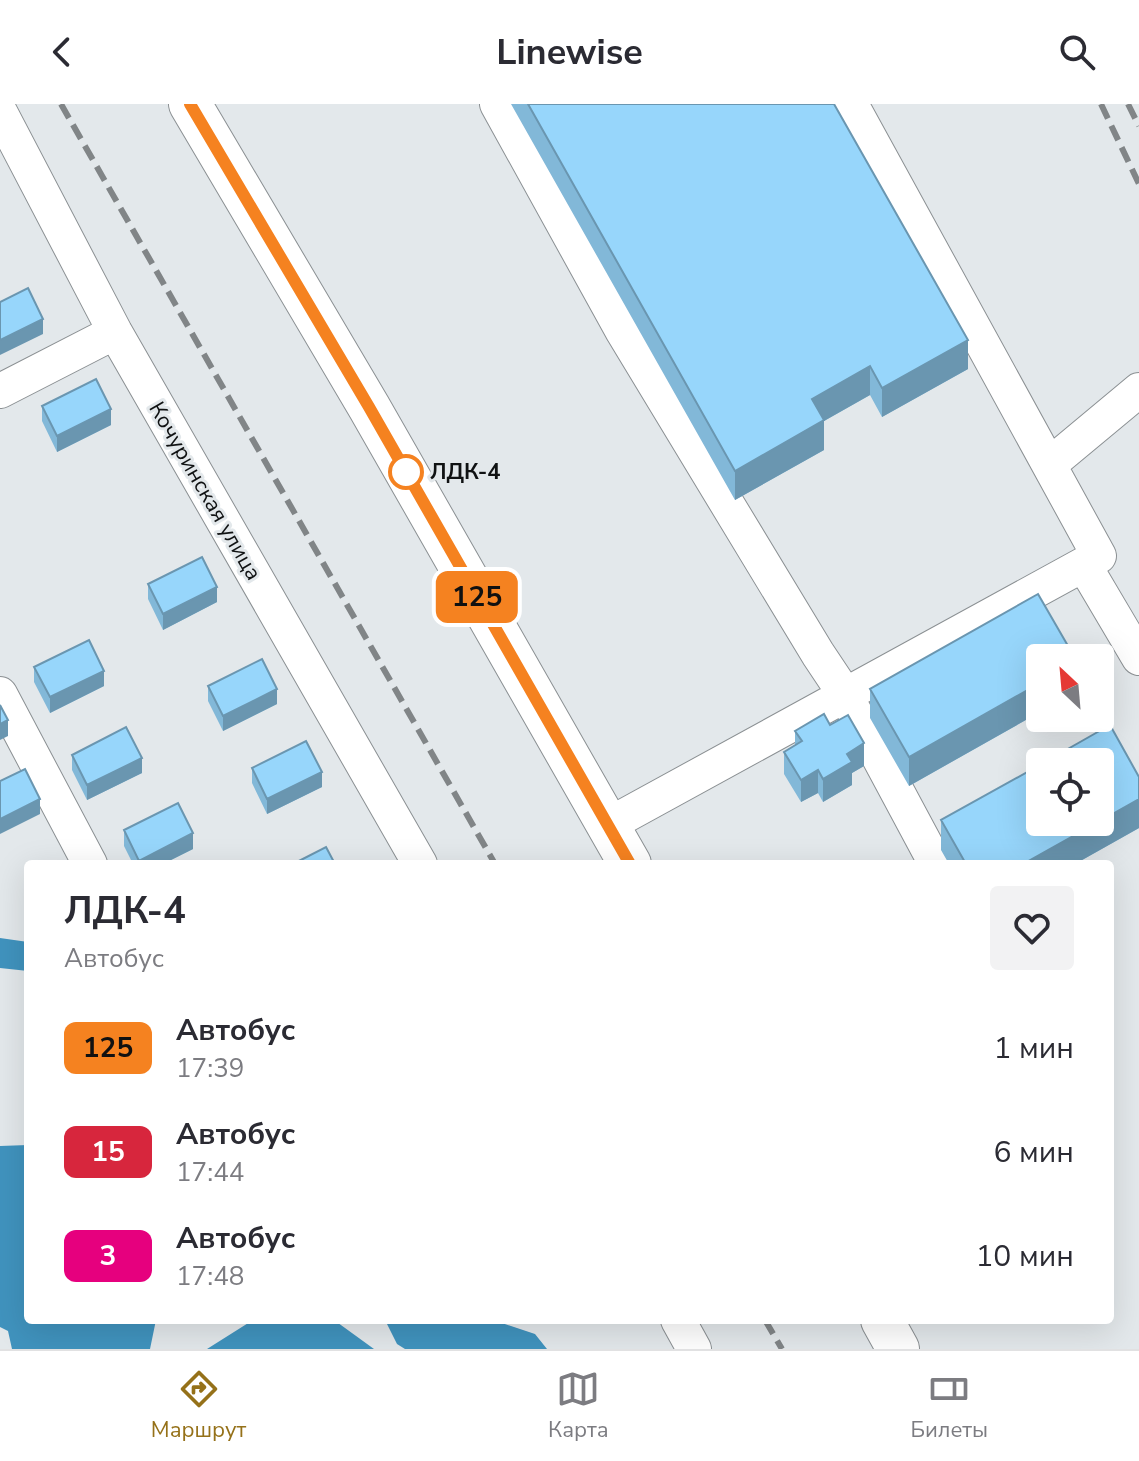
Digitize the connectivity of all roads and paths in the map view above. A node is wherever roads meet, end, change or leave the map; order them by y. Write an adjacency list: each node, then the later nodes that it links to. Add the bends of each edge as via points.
1 (190, 104): 13 (main road)
2 (497, 104): 12 (street, via 623,332)
3 (851, 104): 8 (street)
4 (0, 112): 5 (street, Кочуринская улица)
5 (115, 332): 7 (street); 15 (street, Кочуринская улица)
6 (1139, 390): 8 (street)
7 (0, 391)
8 (1049, 465): 9 (street, via 1099,556)
9 (1084, 565): 10 (street); 12 (street)
10 (1139, 658)
11 (0, 694): 14 (street)
12 (846, 696): 13 (street); 17 (street)
13 (608, 825): 16 (main road)
14 (88, 860)
15 (418, 860)
16 (628, 860)
17 (934, 860)
18 (680, 1324): 20 (street)
19 (884, 1324): 21 (main road)
20 (694, 1349)
21 (898, 1349)

